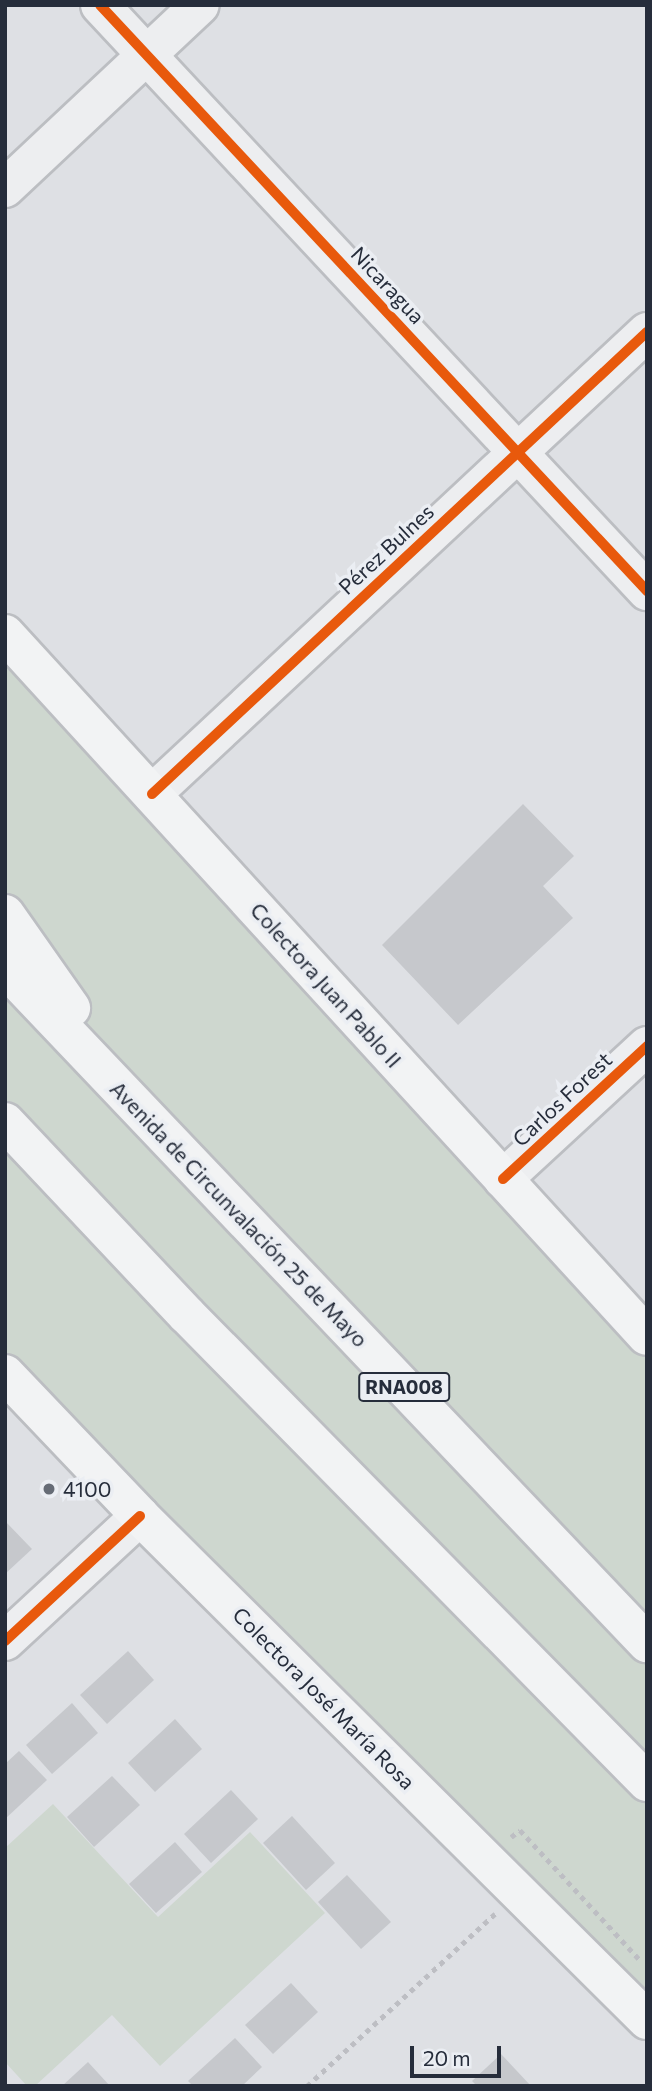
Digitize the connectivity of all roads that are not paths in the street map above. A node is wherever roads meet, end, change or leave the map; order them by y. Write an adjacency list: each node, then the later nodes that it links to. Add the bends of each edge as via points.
1 (100, 5): 3 (street, Nicaragua)
2 (200, 5): 3 (street)
3 (147, 55): 4 (street); 6 (street, Nicaragua)
4 (5, 188)
5 (647, 332): 6 (street, Pérez Bulnes)
6 (518, 452): 7 (street, Nicaragua); 9 (street, Pérez Bulnes)
7 (647, 591)
8 (5, 634): 9 (main road, Colectora Juan Pablo II)
9 (152, 794): 16 (main road, Colectora Juan Pablo II)
10 (5, 914): 14 (main road)
11 (5, 968): 14 (main road, Avenida de Circunvalación 25 de Mayo / RNA008)
12 (647, 1046): 16 (street, Carlos Forest)
13 (5, 1122): 17 (main road)
14 (161, 1132): 22 (main road, Avenida de Circunvalación 25 de Mayo / RNA008)
15 (5, 1160): 17 (main road)
16 (503, 1179): 18 (main road, Colectora Juan Pablo II)
17 (187, 1315): 23 (main road)
18 (647, 1336)
19 (5, 1374): 20 (main road, Colectora José María Rosa)
20 (141, 1516): 21 (street); 24 (main road, Colectora José María Rosa)
21 (5, 1641)
22 (647, 1643)
23 (647, 1782)
24 (647, 2020)

